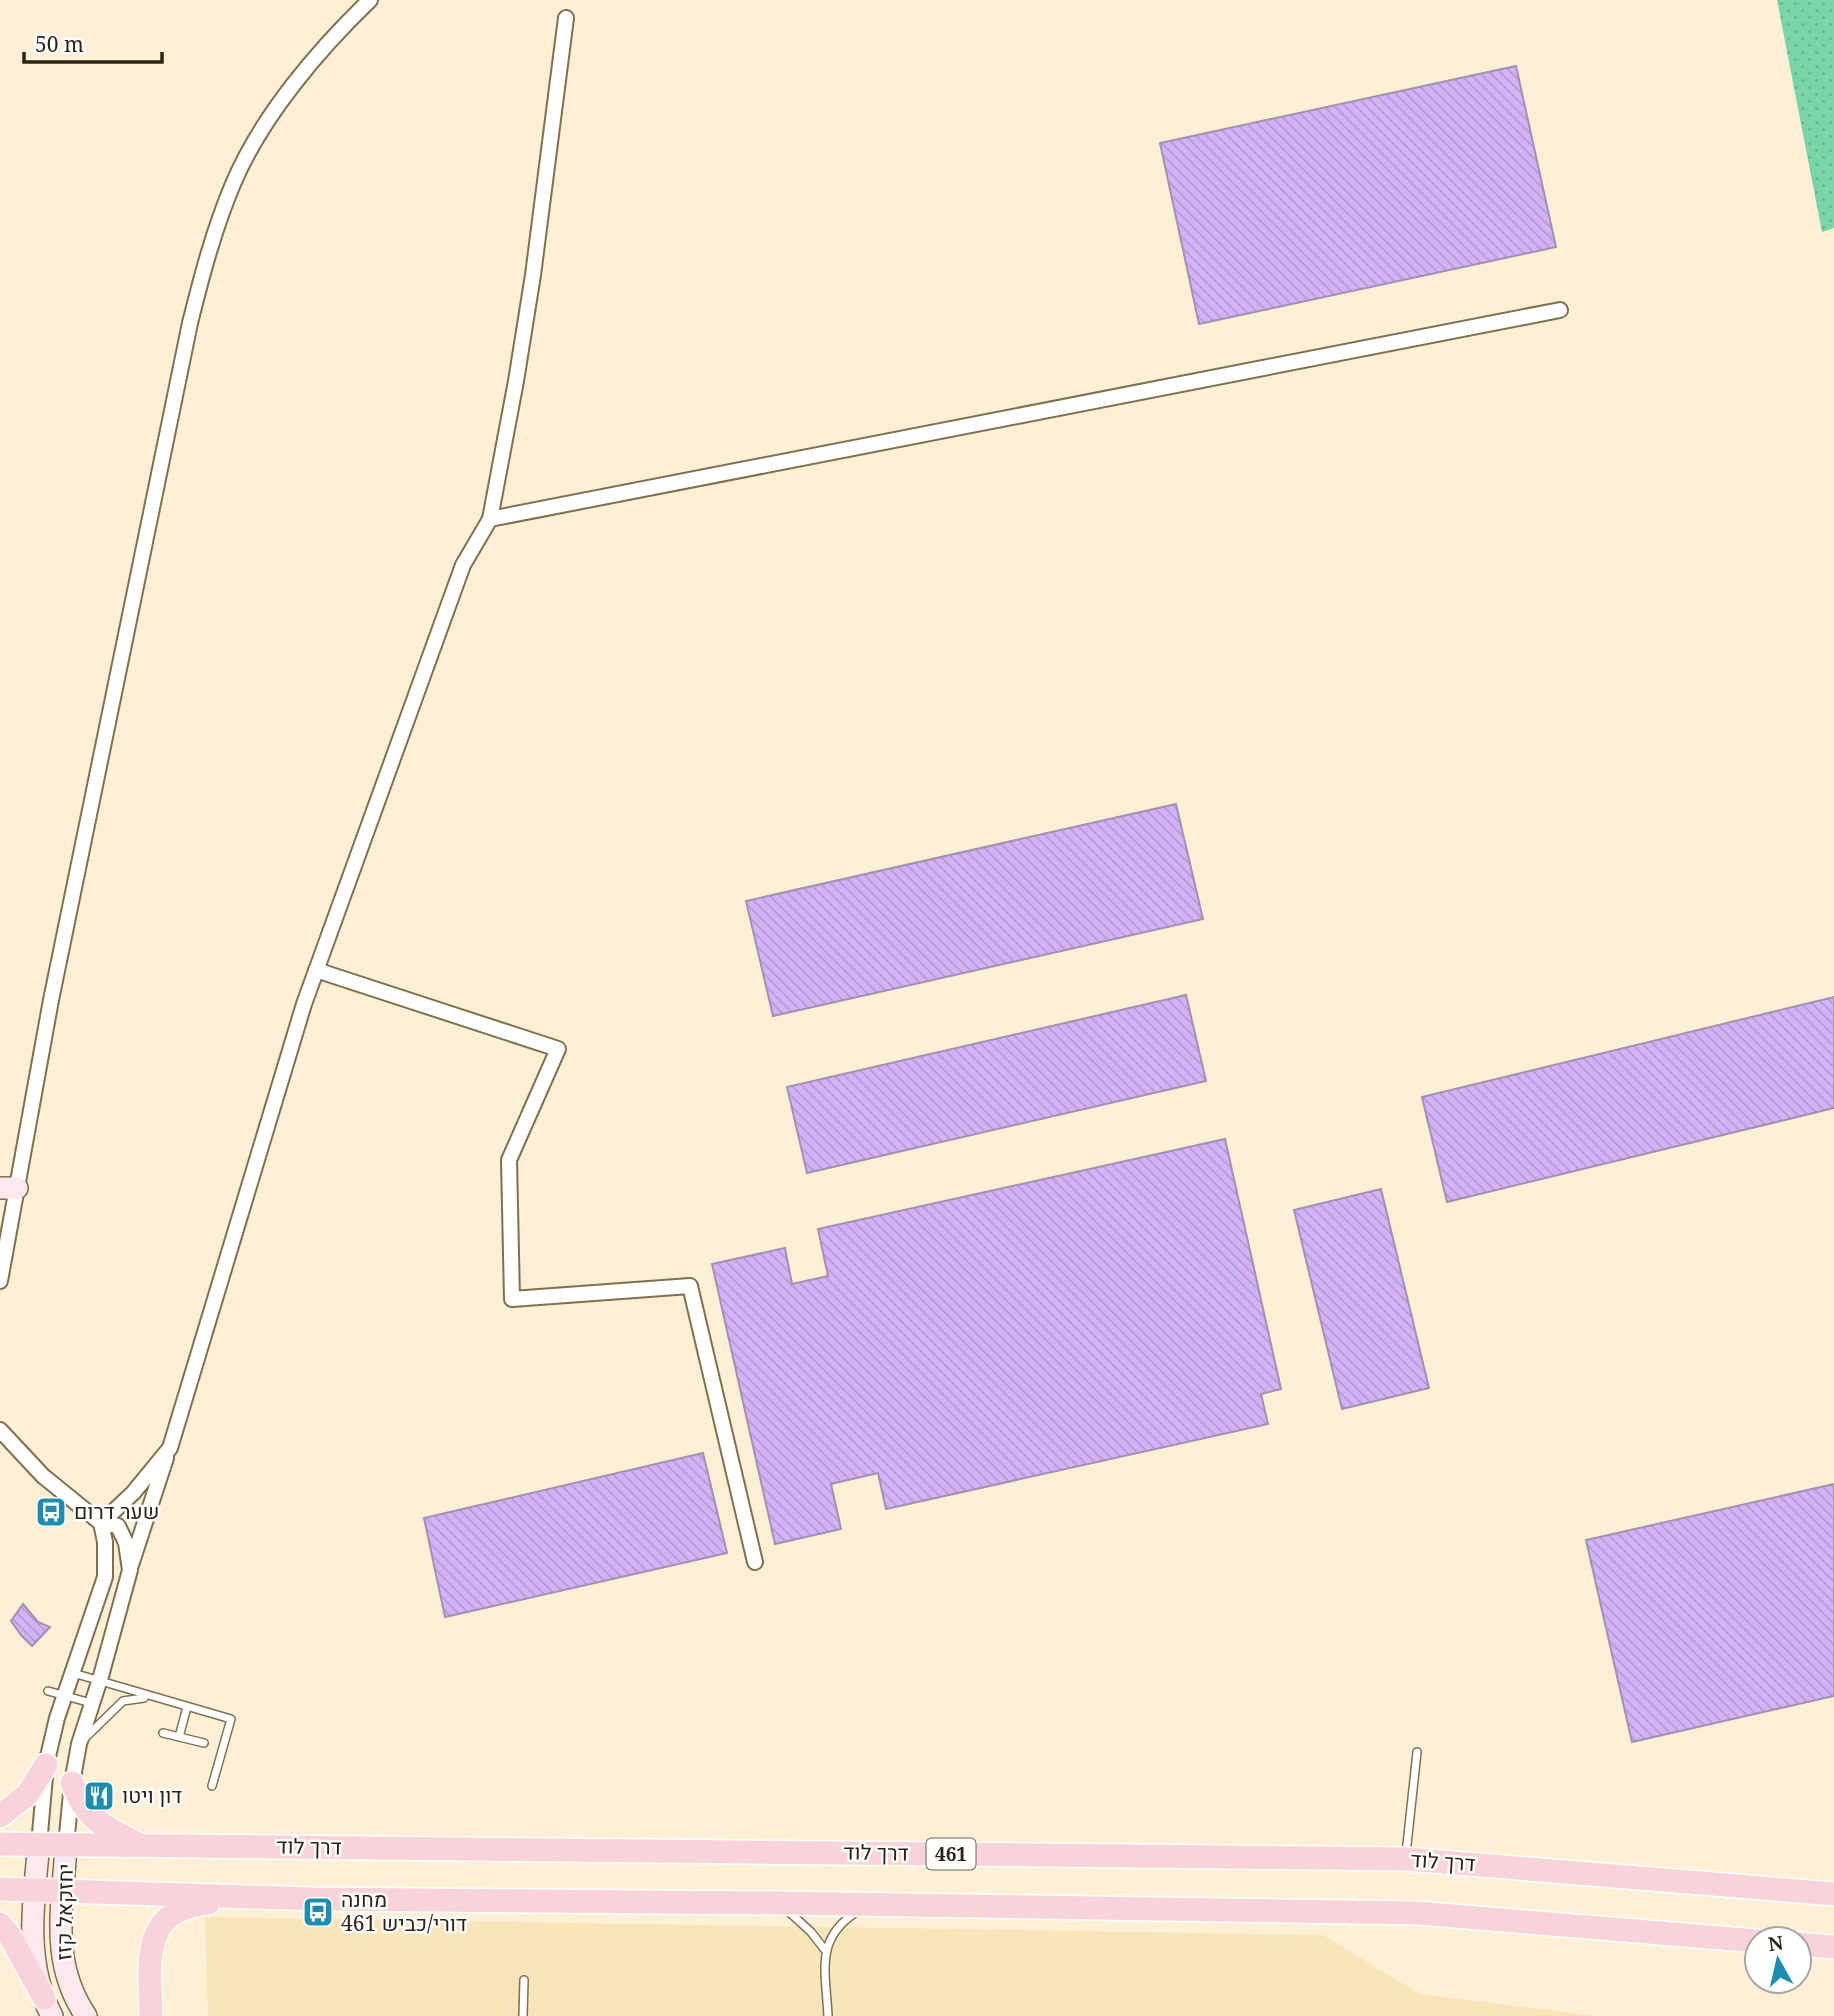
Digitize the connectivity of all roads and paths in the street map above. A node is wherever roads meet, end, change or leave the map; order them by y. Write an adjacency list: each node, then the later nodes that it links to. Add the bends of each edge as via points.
1 (370, 0): 6 (street, via 286,94 234,182 209,247)
2 (566, 18): 4 (street, via 533,275)
3 (1560, 310): 4 (street)
4 (490, 519): 5 (street, via 463,565)
5 (316, 970): 9 (street); 11 (street, via 558,1049 509,1160 512,1299 690,1286)
6 (9, 1188): 7 (street)
7 (0, 1281)
8 (0, 1430): 10 (street, via 43,1476)
9 (170, 1448): 10 (street); 12 (street)
10 (101, 1523): 12 (street, via 118,1526); 13 (street, via 105,1577)
11 (755, 1562)
12 (130, 1570): 14 (street)
13 (73, 1674): 14 (lane); 16 (street)
14 (99, 1682): 17 (lane); 18 (street)
15 (48, 1691): 16 (lane)
16 (65, 1696): 18 (lane); 25 (street)
17 (154, 1698): 19 (lane); 23 (lane, via 123,1701)
18 (91, 1703): 23 (street)
19 (187, 1707): 21 (lane); 27 (lane, via 231,1719)
20 (163, 1733): 21 (lane)
21 (179, 1737): 22 (lane)
22 (204, 1743)
23 (79, 1744): 26 (street)
24 (1418, 1752): 33 (lane)
25 (46, 1765): 28 (main road, via 27,1795); 30 (street)
26 (72, 1783): 31 (street); 32 (main road, via 79,1803 97,1824)
27 (212, 1786)
28 (0, 1816)
29 (0, 1844): 30 (main road, דרך לוד / 461)
30 (39, 1845): 31 (main road, דרך לוד / 461); 35 (street, יחזקאל קזז)
31 (66, 1845): 32 (main road, דרך לוד / 461); 36 (street, יחזקאל קזז)
32 (142, 1846): 33 (main road, דרך לוד / 461)
33 (1406, 1859): 37 (main road, דרך לוד / 461)
34 (0, 1889): 35 (main road)
35 (34, 1889): 36 (main road); 47 (street, יחזקאל קזז, via 32,1933)
36 (64, 1891): 38 (main road); 48 (street, יחזקאל קזז, via 63,1970)
37 (1834, 1894)
38 (264, 1898): 39 (main road); 49 (main road, via 202,1904 173,1913 160,1925 152,1941)
39 (778, 1903): 40 (main road); 45 (lane)
40 (875, 1905): 42 (main road, via 1418,1913); 45 (lane, via 844,1920)
41 (0, 1924): 47 (main road)
42 (1743, 1940)
43 (1813, 1945): 44 (main road)
44 (1834, 1947)
45 (825, 1950): 51 (lane)
46 (524, 1980): 50 (lane)
47 (48, 2007)
48 (86, 2016)
49 (150, 2016)
50 (523, 2016)
51 (828, 2016)

